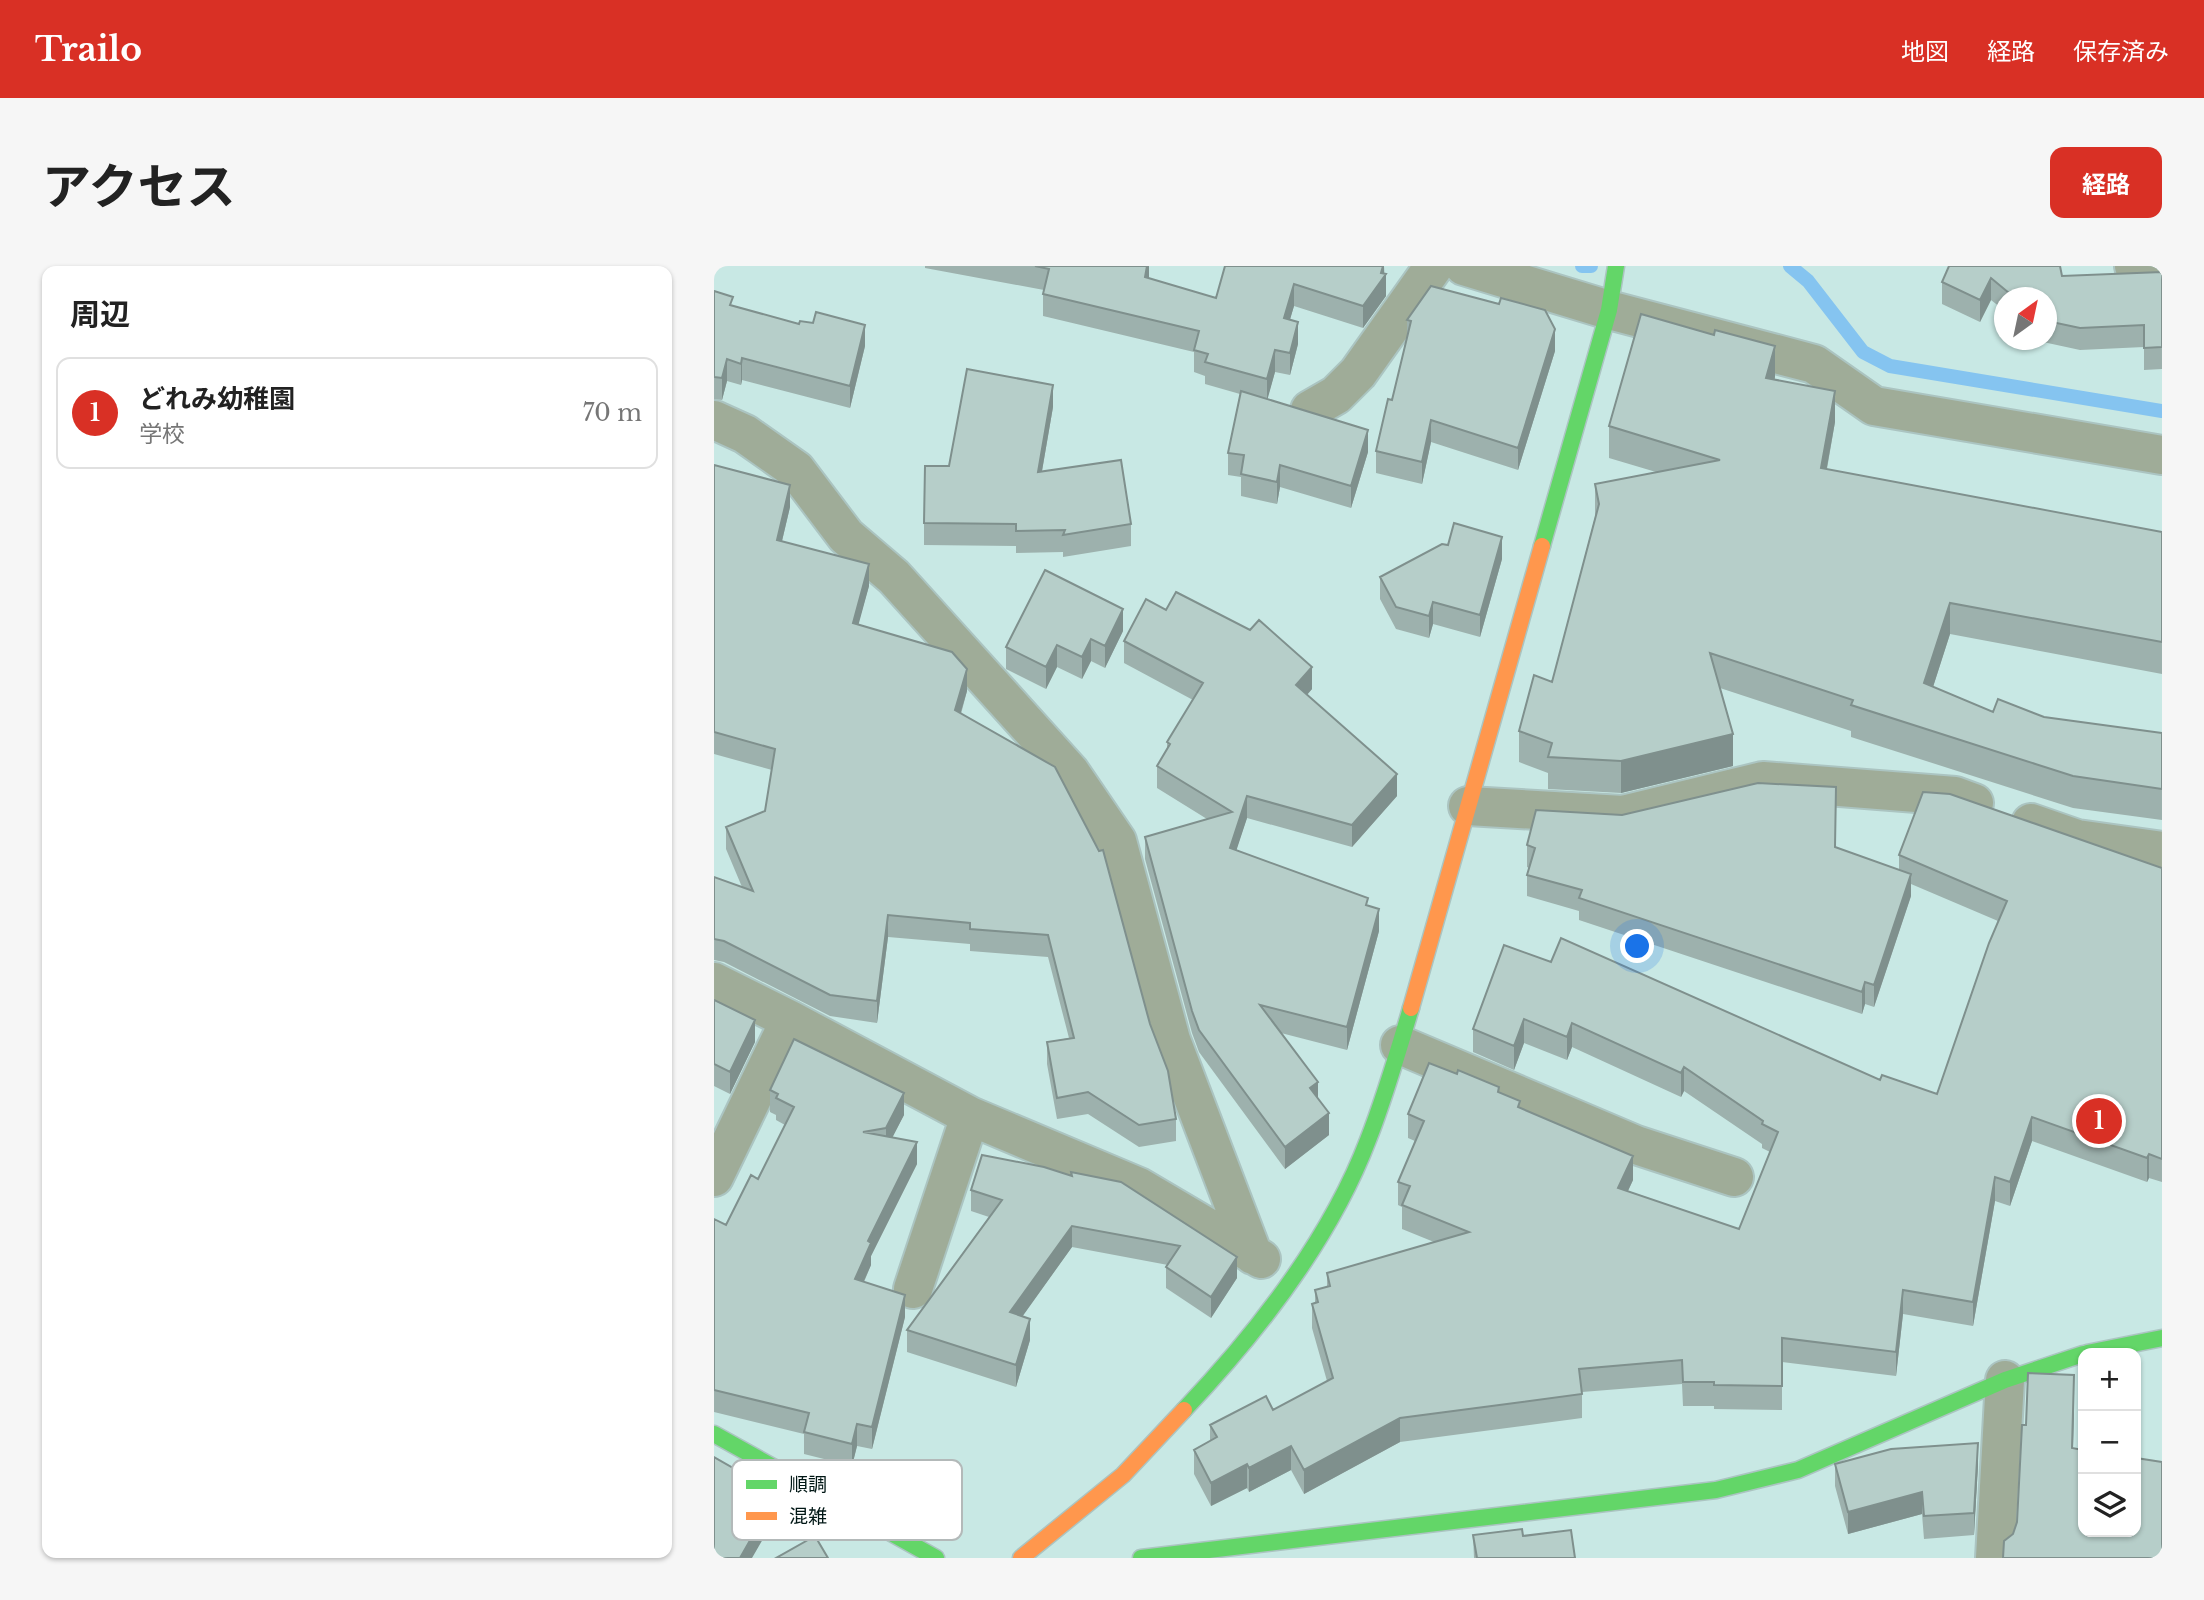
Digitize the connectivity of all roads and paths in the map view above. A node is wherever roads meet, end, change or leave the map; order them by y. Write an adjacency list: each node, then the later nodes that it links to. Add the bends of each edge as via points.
1 (1434, 266): 7 (street, via 1358,373 1336,395)
2 (1464, 266): 6 (street)
3 (1616, 266): 6 (street)
4 (2134, 266): 5 (street)
5 (2162, 273)
6 (1610, 301): 9 (street, via 1814,365 1874,406); 10 (street)
7 (1310, 410)
8 (714, 420): 18 (street, via 746,434 796,470 846,536 894,577 1070,772 1117,841 1171,1040)
9 (2162, 455)
10 (1468, 806): 11 (street, via 1623,814 1763,781 1955,796 2077,839); 14 (street)
11 (2162, 851)
12 (714, 982): 13 (street)
13 (790, 1020): 15 (street); 16 (street)
14 (1400, 1045): 17 (street, via 1636,1145); 19 (street, via 1368,1142)
15 (970, 1116): 18 (street, via 1139,1187); 20 (street)
16 (714, 1177)
17 (1734, 1177)
18 (1253, 1255): 19 (street)
19 (1293, 1278): 29 (street, via 1225,1367 1123,1475)
20 (913, 1289)
21 (2162, 1338): 22 (street)
22 (2114, 1348)
23 (2078, 1356): 24 (street)
24 (2005, 1380): 30 (street, via 1798,1470 1716,1490); 31 (street)
25 (714, 1434): 26 (street)
26 (761, 1460)
27 (904, 1540): 28 (street)
28 (936, 1558)
29 (1021, 1558)
30 (1141, 1558)
31 (1995, 1558)

